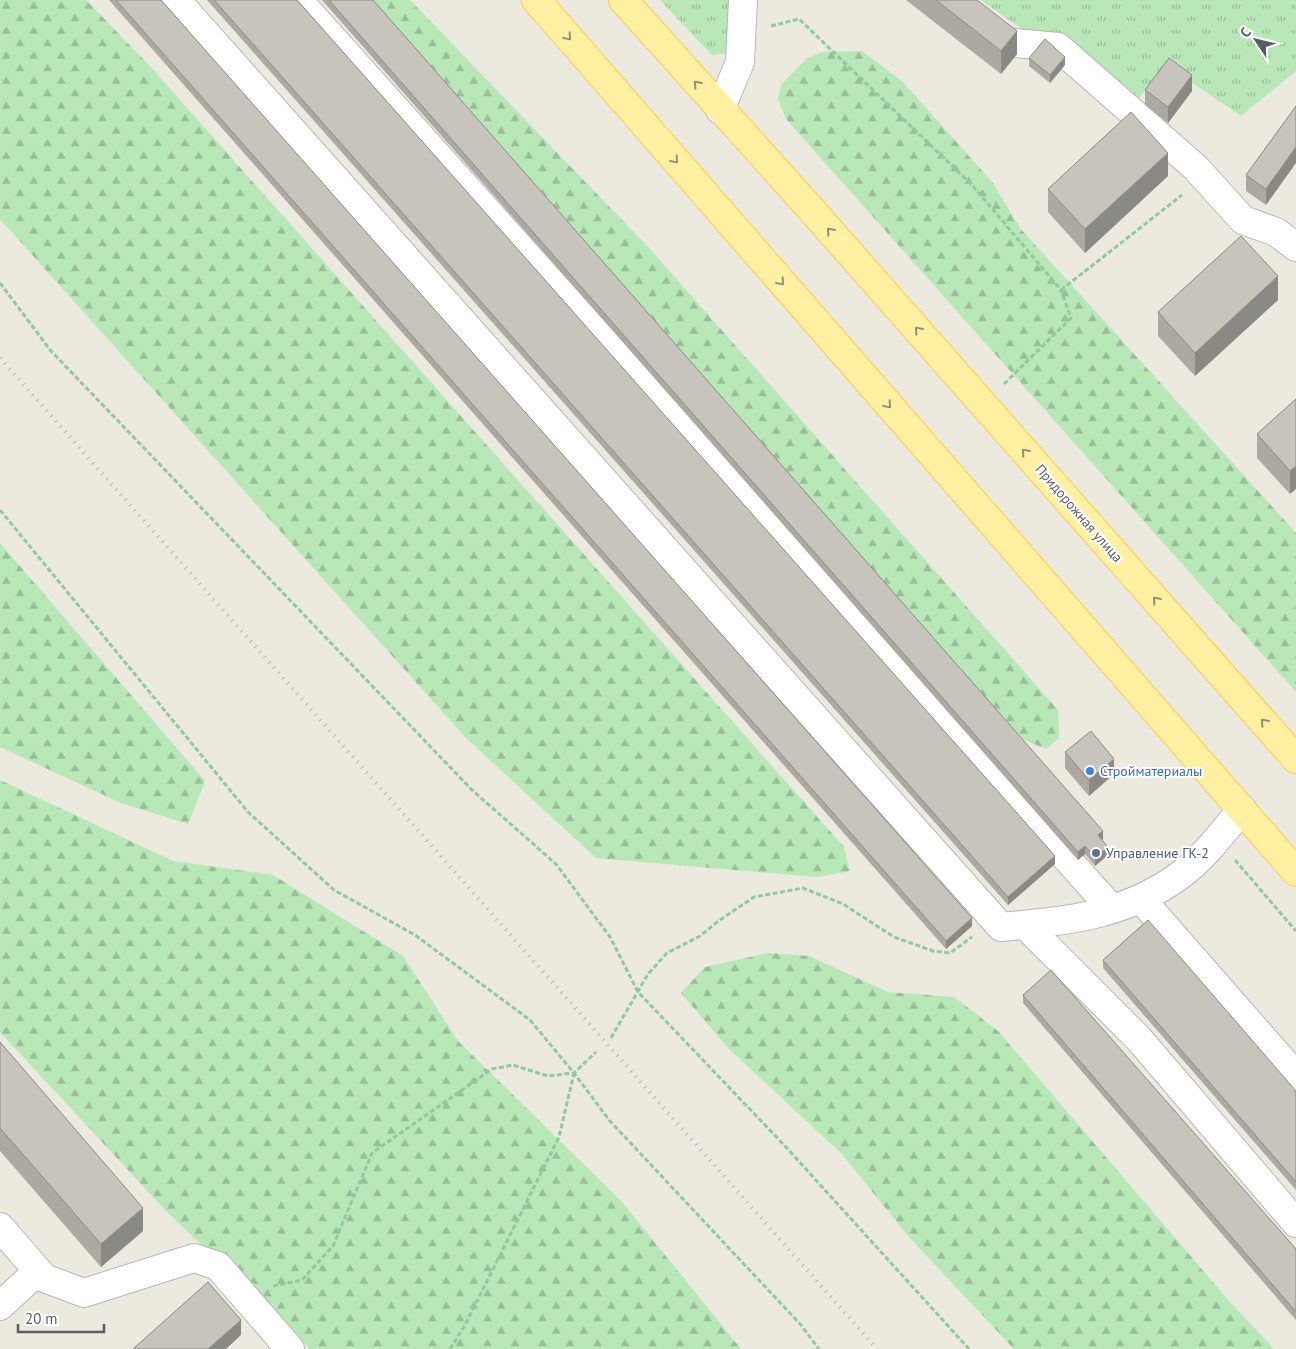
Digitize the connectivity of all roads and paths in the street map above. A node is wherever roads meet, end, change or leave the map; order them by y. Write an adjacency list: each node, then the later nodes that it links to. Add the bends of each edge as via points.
1 (176, 0): 21 (street)
2 (298, 0): 20 (street)
3 (536, 0): 16 (main road, one-way to 16)
4 (623, 0): 8 (main road, Придорожная улица, one-way to 4)
5 (743, 0): 7 (street)
6 (952, 0): 9 (street, via 1004,42 1058,47)
7 (742, 32): 8 (street, via 740,62); 12 (path, via 799,19 972,185)
8 (720, 110): 13 (main road, Придорожная улица, one-way to 8)
9 (1204, 177): 10 (street, via 1243,220 1276,232); 12 (path)
10 (1296, 247)
11 (0, 283): 23 (path, via 51,351 472,790 556,864 610,937)
12 (1061, 290): 13 (path, via 1071,318)
13 (983, 405): 15 (main road, Придорожная улица, one-way to 13)
14 (0, 510): 26 (path, via 248,812 334,890 415,935 530,1020)
15 (1296, 759)
16 (1242, 809): 17 (street); 18 (main road)
17 (1217, 838): 19 (street, via 1180,876); 22 (path)
18 (1296, 872)
19 (1141, 899): 20 (street); 27 (street)
20 (1112, 908): 21 (street, via 1086,918)
21 (1013, 926): 23 (path, via 985,928 950,953 894,937 844,904 803,888 754,898 700,936 667,953 648,974); 28 (street, via 1139,1039)
22 (1296, 931)
23 (638, 992): 24 (path); 36 (path, via 785,1146)
24 (611, 1038)
25 (596, 1052): 26 (path)
26 (574, 1072): 31 (path, via 548,1076 513,1065 492,1069 372,1154 333,1246 302,1280); 34 (path, via 559,1137 470,1317); 35 (path, via 610,1120 801,1325)
27 (1296, 1076)
28 (1296, 1223)
29 (0, 1227): 30 (street)
30 (38, 1271): 31 (street, via 44,1278 84,1293 194,1258 218,1266); 32 (street)
31 (241, 1293): 33 (street)
32 (0, 1306)
33 (290, 1349)
34 (450, 1349)
35 (819, 1349)
36 (969, 1349)

